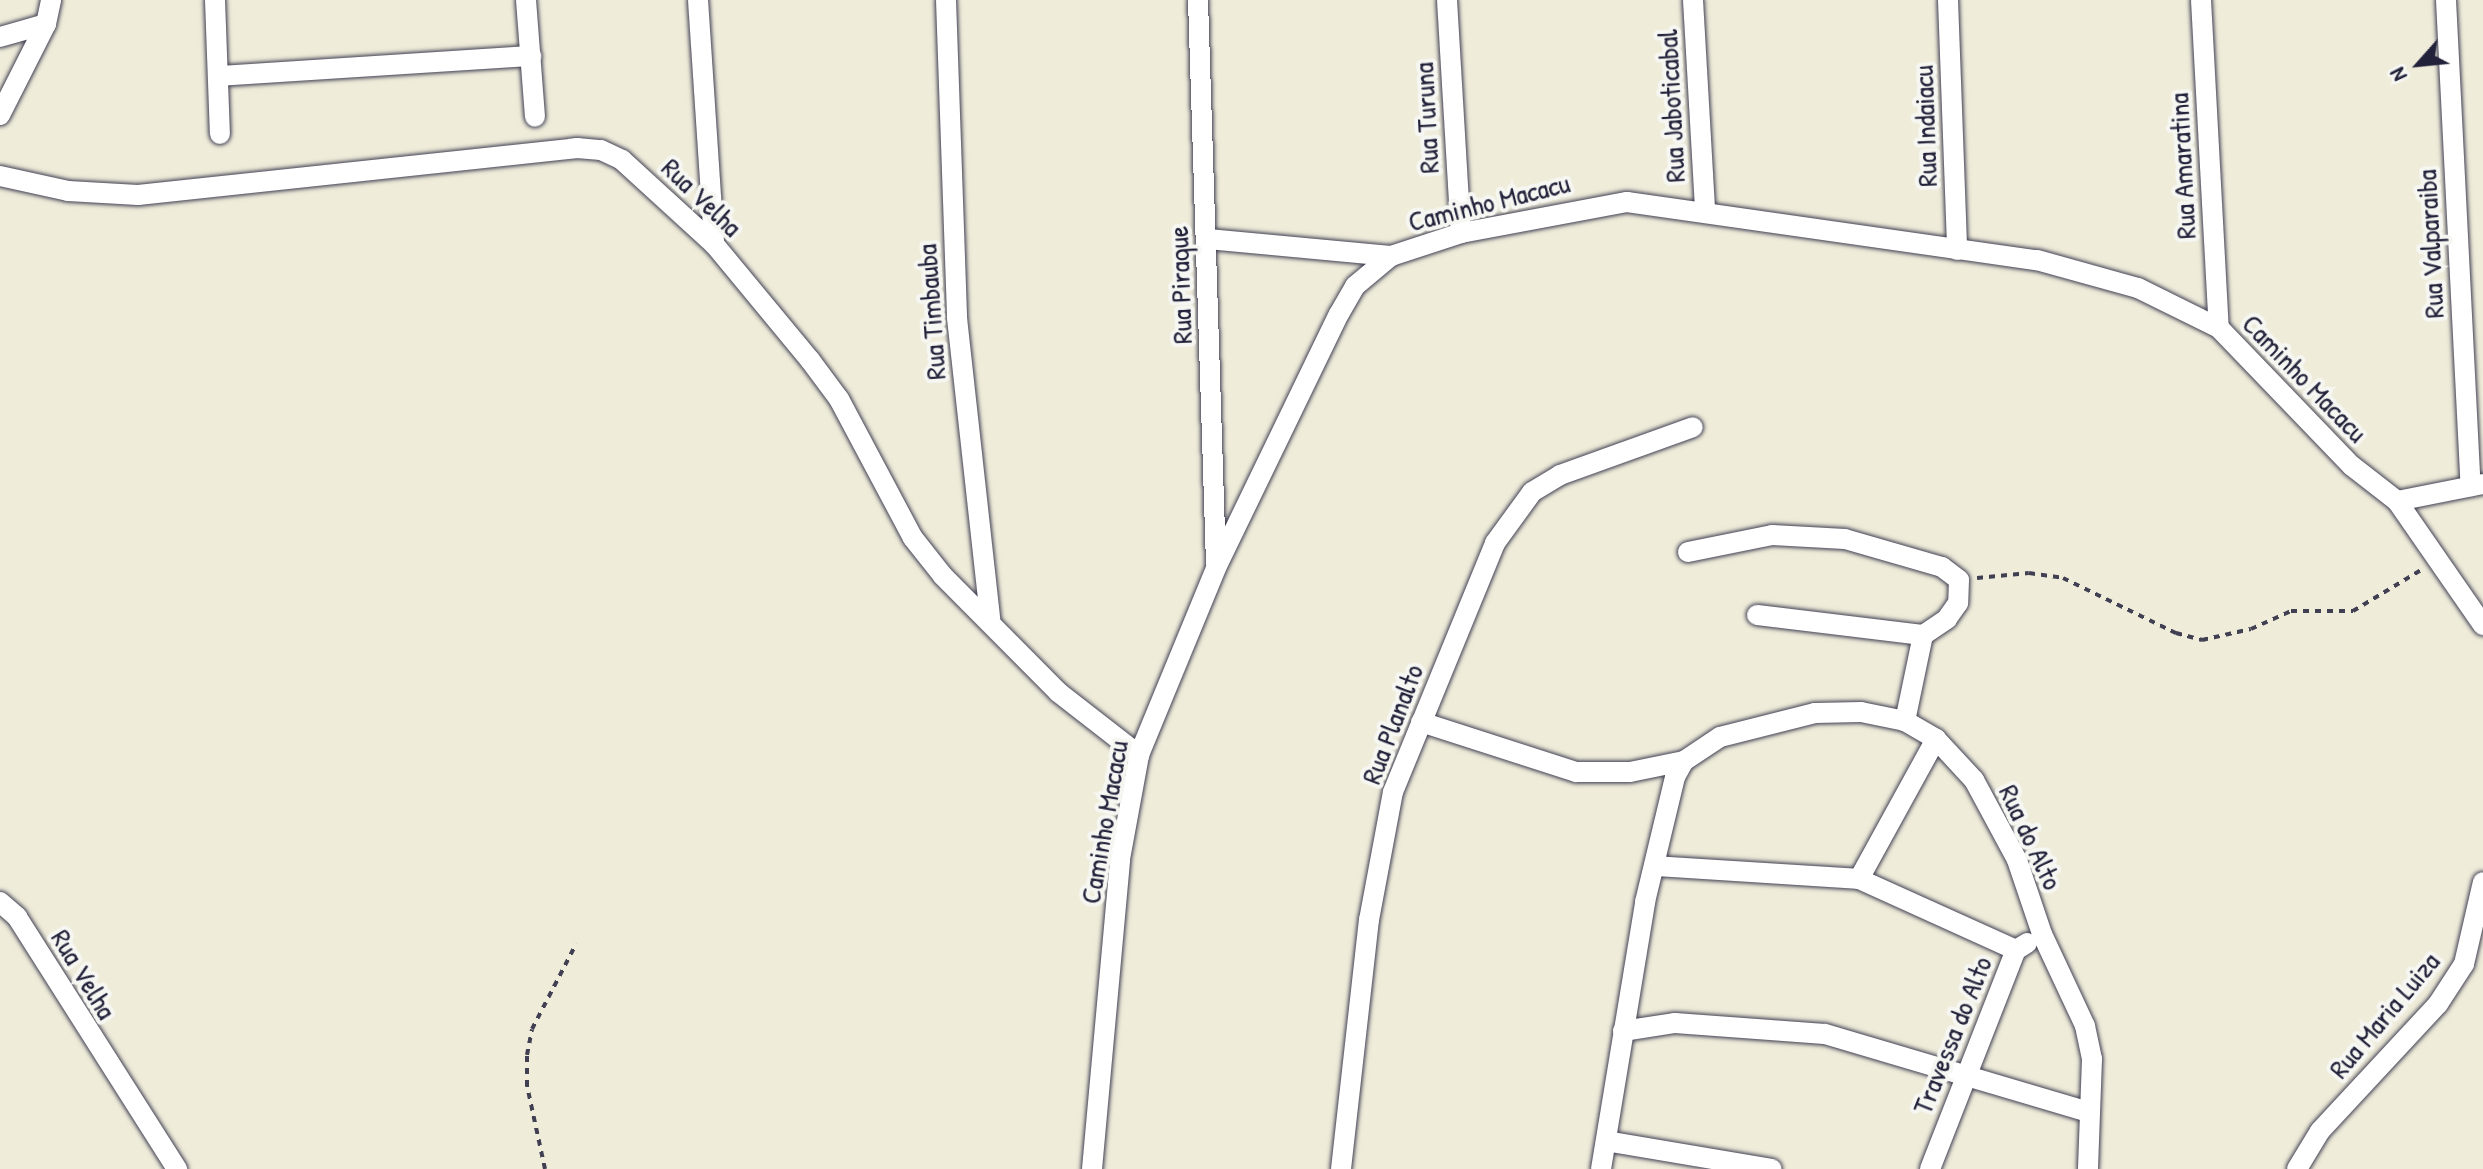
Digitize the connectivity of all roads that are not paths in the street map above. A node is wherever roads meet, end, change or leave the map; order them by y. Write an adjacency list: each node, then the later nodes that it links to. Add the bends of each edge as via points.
1 (51, 0): 12 (street)
2 (215, 0): 15 (street)
3 (526, 0): 14 (street)
4 (698, 0): 23 (street)
5 (946, 0): 33 (street, Rua Timbauba, via 957,318)
6 (1198, 0): 22 (street, Rua Piraque)
7 (1447, 0): 21 (street, Rua Turuna)
8 (1693, 0): 20 (street, Rua Jaboticabal)
9 (1948, 0): 24 (street, Rua Indaiacu)
10 (2201, 0): 26 (street, Rua Amaratina)
11 (2446, 0): 28 (street, Rua Valparaiba)
12 (46, 24): 13 (street); 16 (street)
13 (0, 37)
14 (531, 56): 15 (street); 17 (street)
15 (219, 76): 18 (street)
16 (0, 115)
17 (535, 117)
18 (220, 134)
19 (0, 176): 23 (street, Rua Velha, via 68,191 138,195 577,148 601,150 622,160)
20 (1705, 209): 21 (street, Caminho Macacu, via 1627,202 1589,205); 24 (street, Caminho Macacu)
21 (1461, 233): 25 (street, Caminho Macacu)
22 (1207, 239): 25 (street); 31 (street, Rua Piraque)
23 (714, 244): 33 (street, Rua Velha, via 839,399 913,538 943,576)
24 (1957, 250): 26 (street, Caminho Macacu, via 2075,267 2138,288)
25 (1391, 256): 31 (street, Caminho Macacu, via 1355,286 1339,314)
26 (2219, 328): 29 (street, Caminho Macacu, via 2352,466)
27 (1693, 427): 37 (street, Rua Planalto, via 1560,475 1514,512 1495,543)
28 (2477, 485): 29 (street)
29 (2397, 501): 34 (street, Caminho Macacu)
30 (1688, 552): 35 (street, via 1772,535 1845,539 1927,562 1959,580 1958,603 1947,619)
31 (1216, 568): 39 (street, Caminho Macacu)
32 (1757, 615): 35 (street)
33 (990, 619): 39 (street, Rua Velha, via 1058,692)
34 (2483, 625)
35 (1923, 635): 36 (street)
36 (1905, 721): 38 (street, Rua do Alto); 40 (street, Rua do Alto, via 1861,712 1815,713 1720,737)
37 (1421, 722): 40 (street, via 1576,772 1630,772); 53 (street, Rua Planalto, via 1393,792 1379,855)
38 (1936, 739): 42 (street); 45 (street, Rua do Alto, via 1974,780 1995,816 2017,860)
39 (1139, 755): 52 (street, Caminho Macacu, via 1120,859)
40 (1684, 761): 41 (street, via 1675,777)
41 (1655, 866): 42 (street); 47 (street)
42 (1859, 879): 46 (street)
43 (2483, 882): 58 (street, Rua Maria Luiza, via 2475,929 2458,974 2438,1004 2320,1131)
44 (0, 902): 51 (street, Rua Velha, via 17,917)
45 (2042, 934): 46 (street, Travessa do Alto); 49 (street, Rua do Alto, via 2085,1026 2092,1059)
46 (2016, 950): 48 (street, Travessa do Alto)
47 (1623, 1031): 48 (street, via 1675,1023 1825,1034); 50 (street)
48 (1965, 1074): 49 (street); 56 (street, Travessa do Alto)
49 (2089, 1112): 57 (street, Rua do Alto)
50 (1606, 1141): 54 (street); 55 (street)
51 (177, 1169)
52 (1092, 1169)
53 (1341, 1169)
54 (1601, 1169)
55 (1772, 1169)
56 (1930, 1169)
57 (2088, 1169)
58 (2297, 1169)

